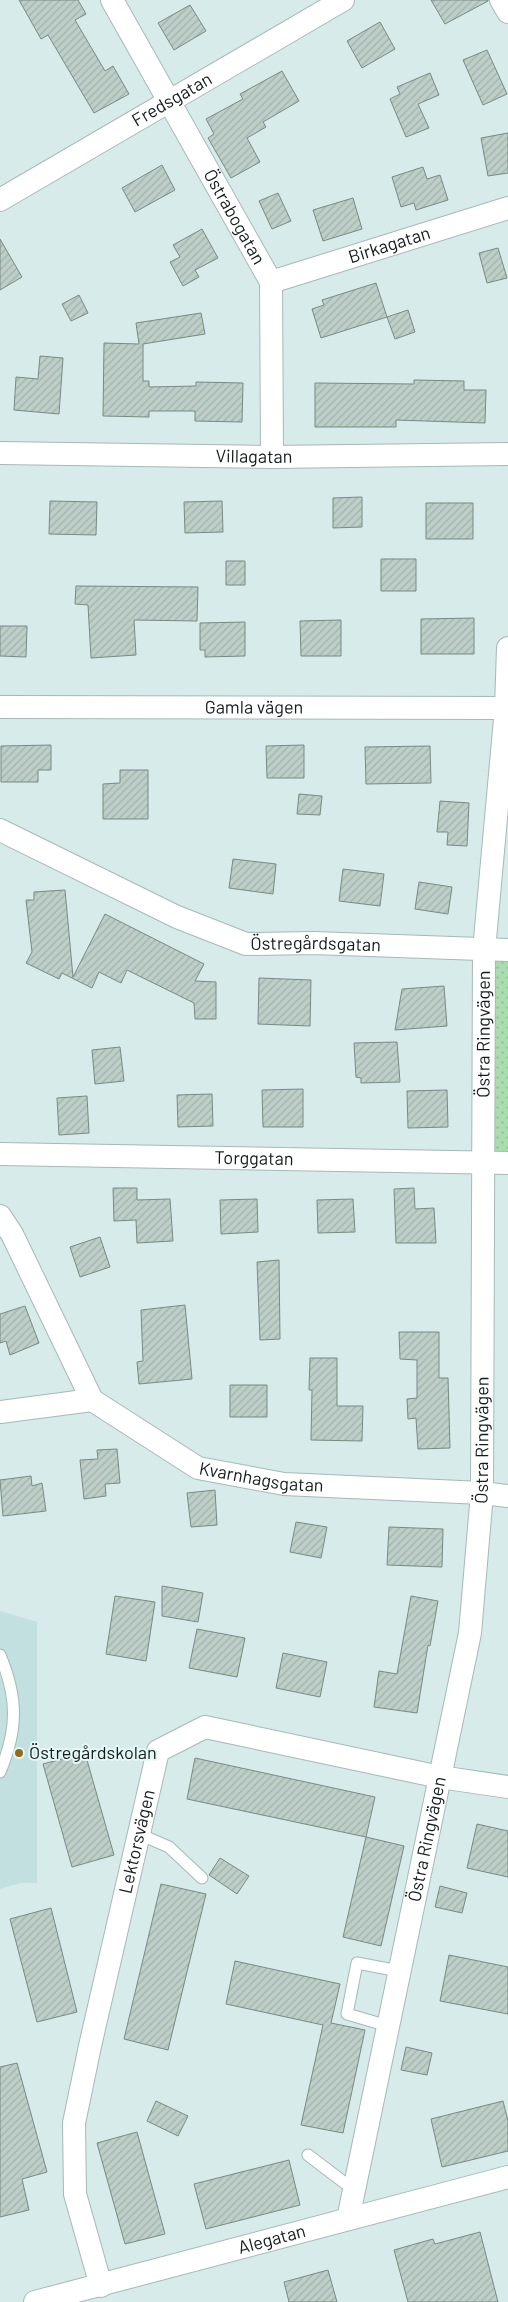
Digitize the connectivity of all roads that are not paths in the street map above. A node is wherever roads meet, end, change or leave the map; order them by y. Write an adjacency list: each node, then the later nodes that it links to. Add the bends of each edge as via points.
1 (112, 0): 5 (street, Östrabogatan)
2 (343, 0): 5 (street, Fredsgatan)
3 (501, 0): 4 (street)
4 (508, 12)
5 (168, 102): 6 (street, Fredsgatan); 8 (street, Östrabogatan)
6 (0, 200)
7 (508, 208): 8 (street, Birkagatan)
8 (271, 282): 11 (street, Östrabogatan)
9 (0, 453): 11 (street, Villagatan)
10 (508, 454): 11 (street, Villagatan)
11 (272, 457)
12 (508, 648): 14 (street, Östra Ringvägen)
13 (0, 707): 14 (street, Gamla vägen)
14 (507, 708): 16 (street, Östra Ringvägen)
15 (0, 830): 16 (street, Östregårdsgatan, via 177,917 246,944 314,943)
16 (484, 950): 17 (street, Östregårdsgatan); 19 (street, Östra Ringvägen)
17 (508, 950)
18 (0, 1154): 19 (street, Torggatan)
19 (482, 1163): 20 (street, Torggatan); 24 (street, Östra Ringvägen)
20 (508, 1163)
21 (0, 1216): 22 (street, via 12,1234)
22 (92, 1400): 23 (street); 24 (street, Kvarnhagsgatan, via 198,1468 284,1484)
23 (0, 1412)
24 (482, 1493): 25 (street, Kvarnhagsgatan); 28 (street, Östra Ringvägen, via 470,1633)
25 (508, 1496)
26 (0, 1655): 27 (lane, via 13,1695 14,1730)
27 (0, 1772)
28 (440, 1777): 29 (street, Lektorsvägen); 30 (street, Lektorsvägen, via 205,1727 158,1752); 32 (street, Östra Ringvägen)
29 (508, 1787)
30 (139, 1834): 31 (lane, via 169,1847); 38 (street, Lektorsvägen, via 74,2123 75,2194)
31 (202, 1878)
32 (399, 1971): 33 (street, Östra Ringvägen); 33 (lane, via 357,1963 353,1979 347,2014)
33 (388, 2026): 36 (street, Östra Ringvägen)
34 (308, 2155): 36 (lane)
35 (508, 2177): 37 (street, Alegatan)
36 (354, 2190): 37 (street, Östra Ringvägen)
37 (348, 2219): 38 (street, Alegatan)
38 (101, 2286): 39 (street, Alegatan)
39 (35, 2302)

